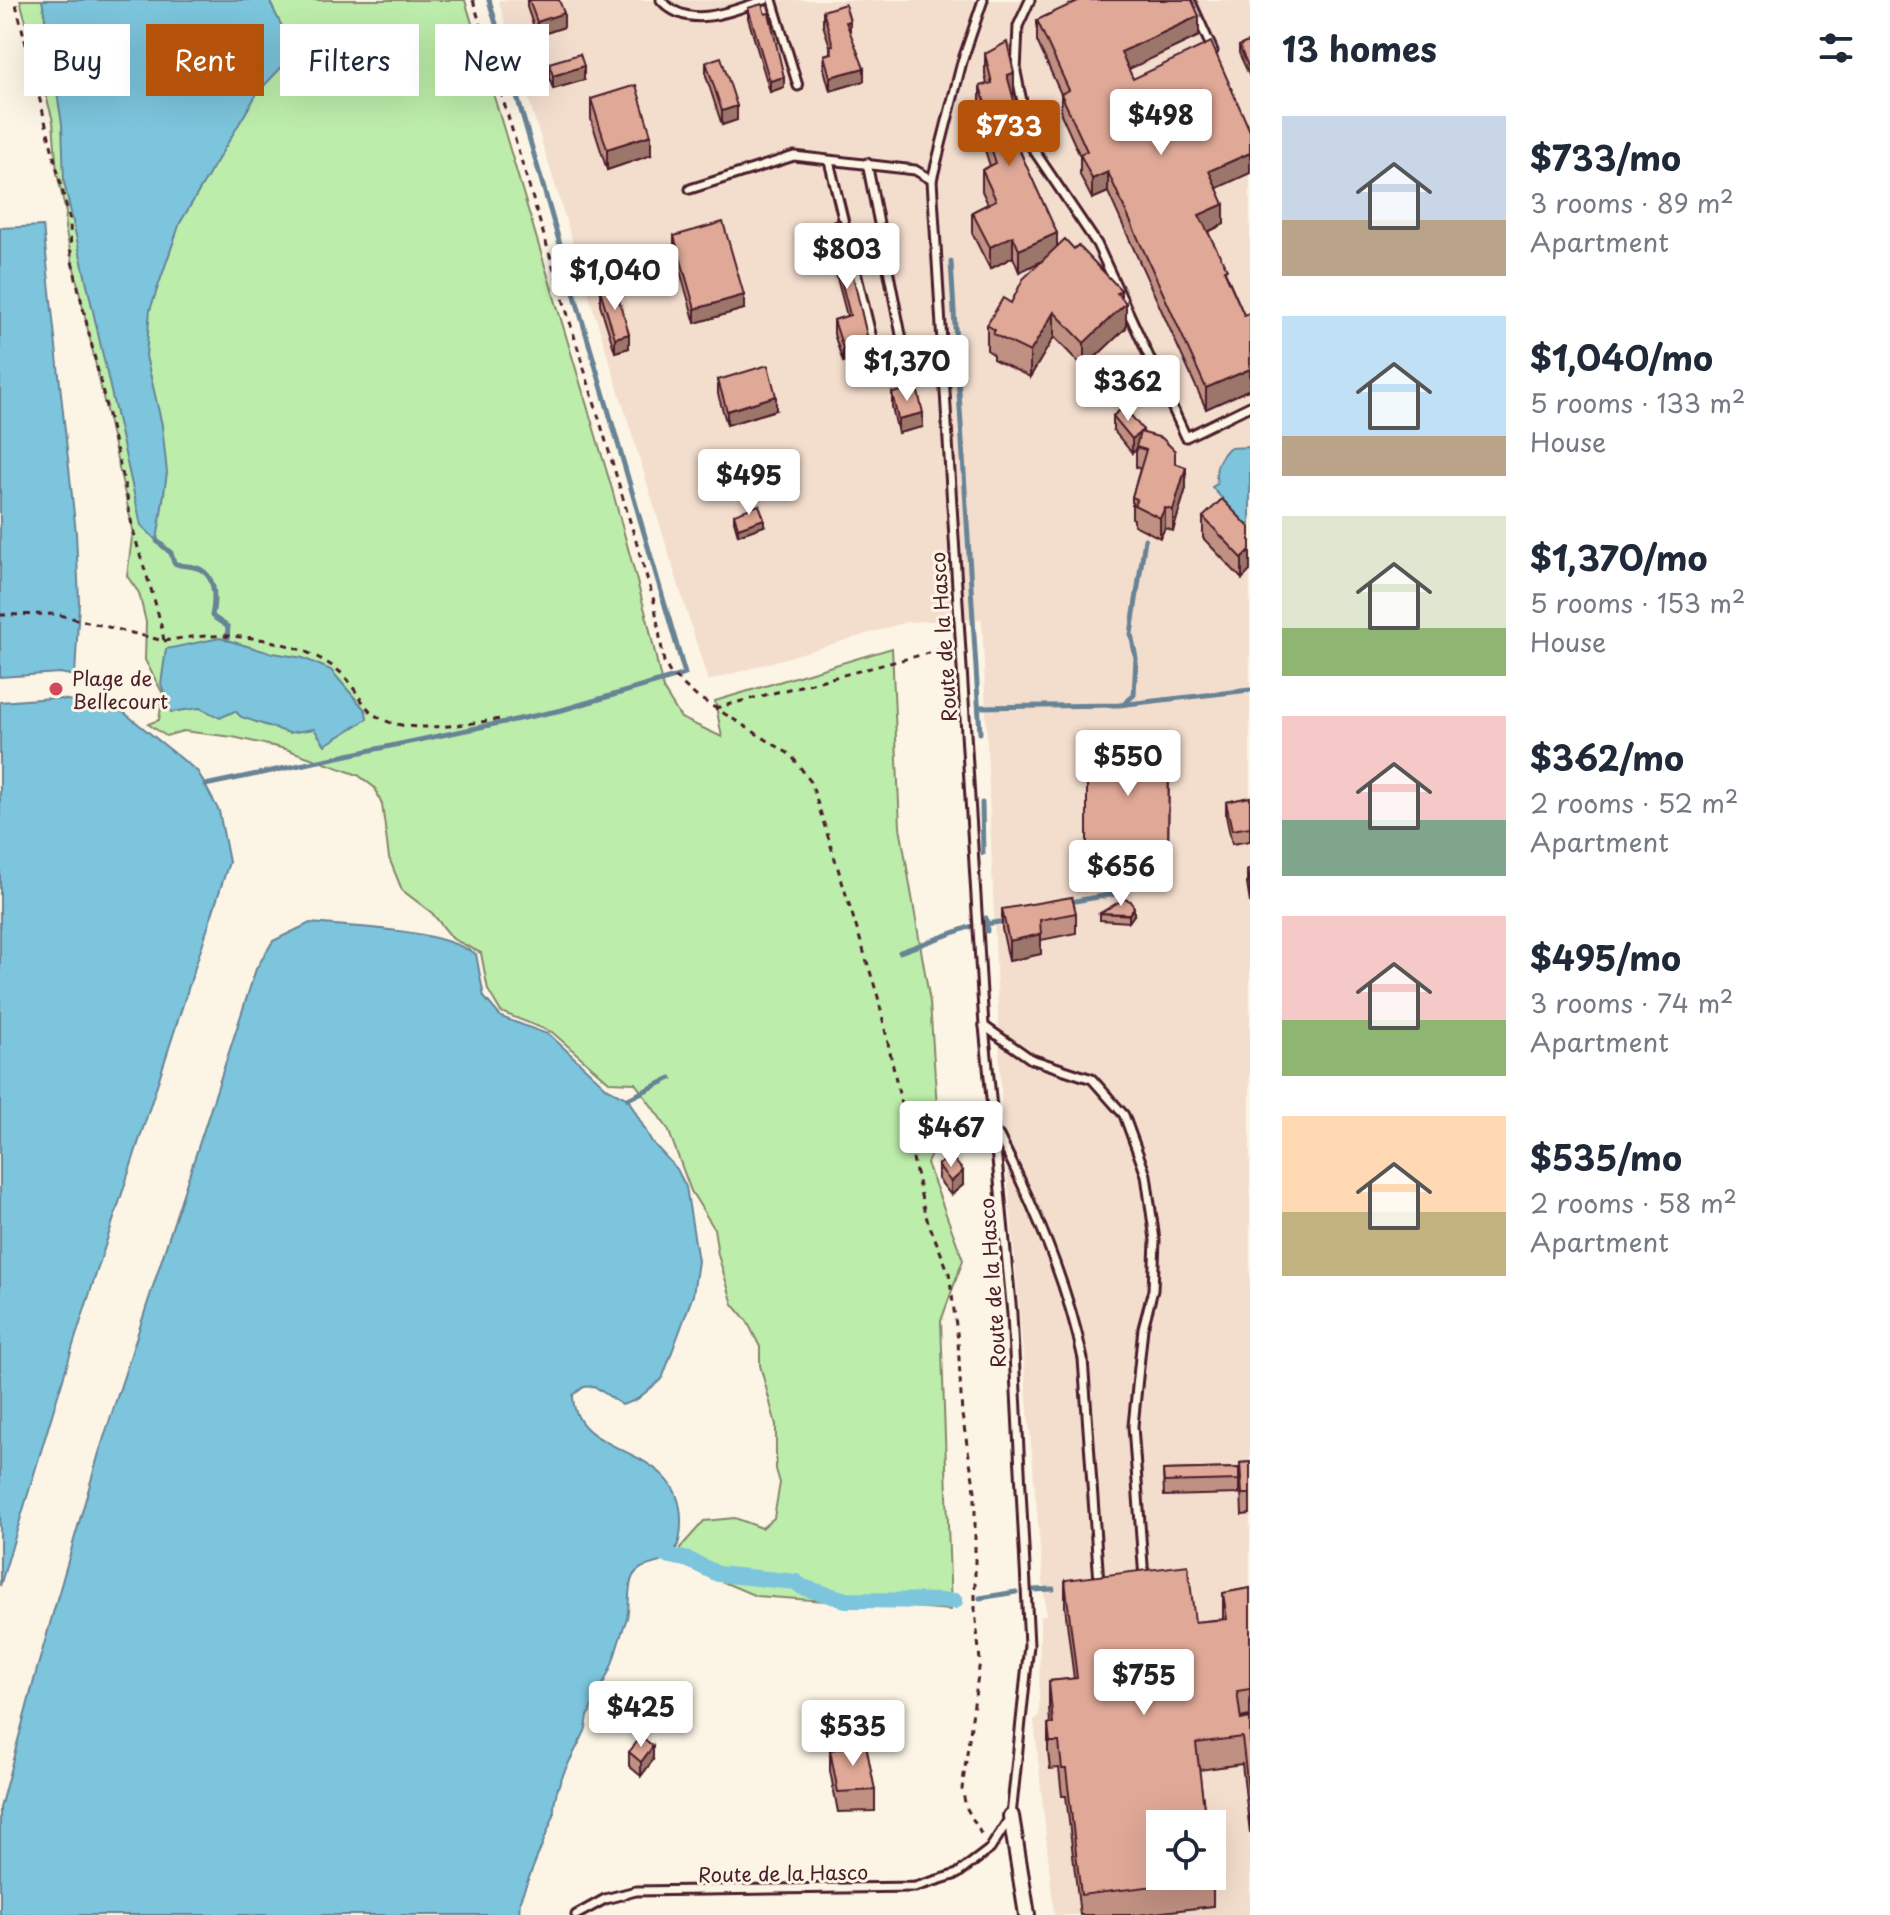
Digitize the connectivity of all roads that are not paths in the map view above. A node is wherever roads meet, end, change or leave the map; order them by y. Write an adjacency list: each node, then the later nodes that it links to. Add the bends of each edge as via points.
1 (661, 0): 2 (lane, via 700,19)
2 (765, 0)
3 (772, 0): 8 (lane)
4 (1030, 0): 13 (lane, via 1018,26 1016,72 1031,146 1097,244 1186,437)
5 (1190, 0): 7 (lane)
6 (981, 1): 11 (lane, Route de la Hasco)
7 (1217, 62)
8 (798, 86)
9 (829, 161): 10 (lane); 10 (lane, via 878,363 905,355); 12 (lane, via 794,156)
10 (867, 163): 11 (lane, via 915,170)
11 (932, 180): 14 (lane, Route de la Hasco)
12 (690, 189)
13 (1250, 406)
14 (984, 1026): 15 (lane, Route de la Hasco); 17 (lane, via 1031,1059 1092,1079 1124,1115 1146,1175 1155,1240 1153,1290 1135,1385 1144,1575 1144,1585)
15 (996, 1130): 16 (lane, via 1025,1188 1078,1332 1097,1571); 18 (lane, Route de la Hasco, via 1012,1314 1029,1645)
16 (1106, 1588)
17 (1136, 1591)
18 (1011, 1816): 19 (lane, Route de la Hasco, via 990,1849 957,1874 915,1887 636,1891 605,1899); 20 (street)
19 (576, 1915)
20 (1027, 1915)

